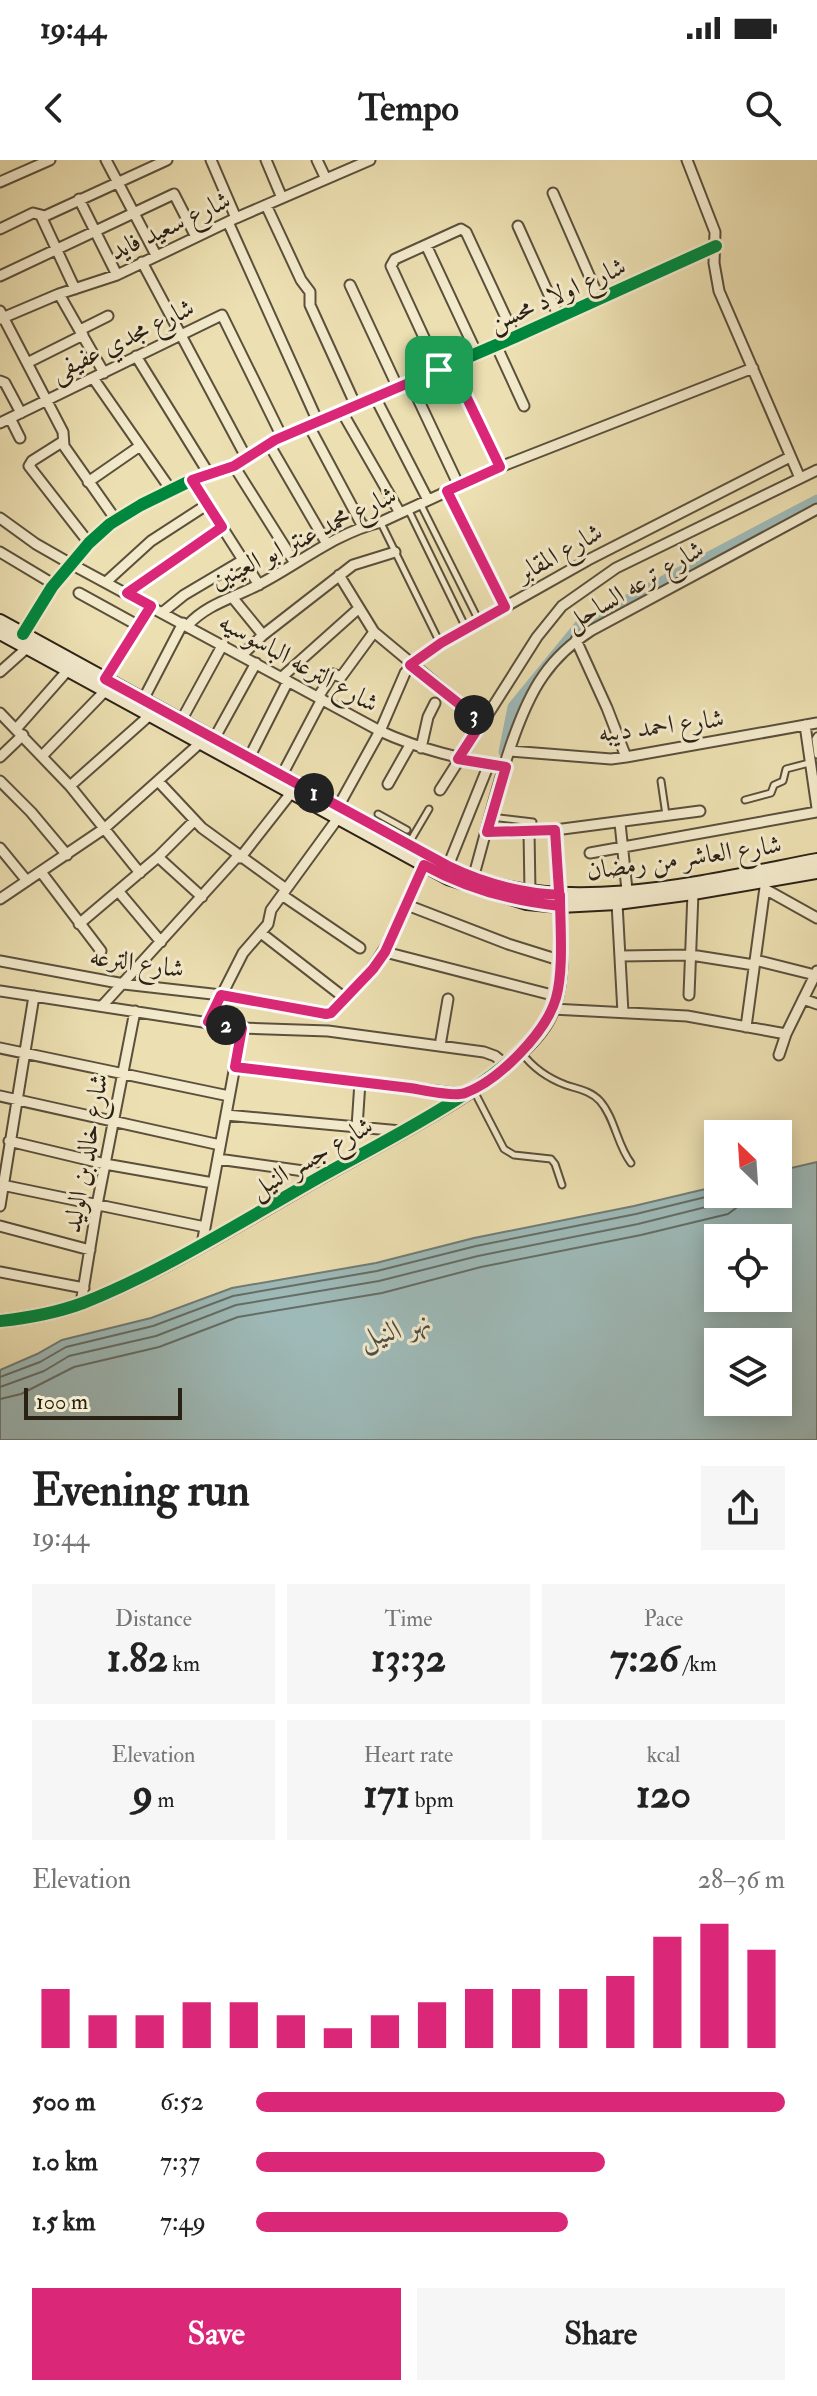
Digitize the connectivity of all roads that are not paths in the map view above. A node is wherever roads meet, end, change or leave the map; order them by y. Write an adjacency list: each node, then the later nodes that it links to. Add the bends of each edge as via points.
1 (21, 160): 11 (street)
2 (50, 160): 11 (street)
3 (106, 160): 13 (street)
4 (167, 160): 10 (street)
5 (211, 160): 21 (street)
6 (266, 160): 16 (street)
7 (317, 160): 12 (street)
8 (370, 160): 12 (street, شارع سعيد فايد)
9 (687, 160): 27 (street)
10 (151, 163): 13 (street)
11 (24, 171): 14 (street)
12 (326, 179): 16 (street, شارع سعيد فايد)
13 (119, 181): 17 (street); 19 (street)
14 (0, 182)
15 (553, 193): 36 (street)
16 (282, 198): 18 (street, شارع سعيد فايد)
17 (79, 199): 20 (street); 24 (street)
18 (266, 205): 21 (street, شارع سعيد فايد); 57 (street, via 310,292)
19 (135, 212): 24 (street); 25 (street, via 174,194); 29 (street)
20 (41, 216): 23 (street, via 33,213); 28 (street)
21 (232, 220): 25 (street, شارع سعيد فايد); 62 (street)
22 (518, 226): 39 (street)
23 (0, 229)
24 (95, 231): 28 (street); 31 (street)
25 (196, 237): 29 (street, شارع سعيد فايد)
26 (426, 245): 42 (street, via 461,229 466,232); 44 (street); 49 (street, via 391,266)
27 (716, 246): 36 (street, شارع اولاد محسن); 48 (street, via 719,291)
28 (56, 249): 32 (street); 34 (street)
29 (156, 255): 30 (street, شارع سعيد فايد)
30 (142, 262): 31 (street, شارع سعيد فايد); 41 (street)
31 (117, 275): 34 (street, شارع سعيد فايد)
32 (0, 276)
33 (350, 285): 54 (street)
34 (75, 289): 35 (street, شارع سعيد فايد)
35 (59, 294): 37 (street, شارع سعيد فايد); 40 (street)
36 (599, 298): 39 (street, شارع اولاد محسن)
37 (1, 316): 46 (street)
38 (108, 316): 40 (street)
39 (559, 317): 42 (street, شارع اولاد محسن)
40 (81, 332): 46 (street); 50 (street)
41 (180, 335): 45 (street, شارع مجدي عفيفى); 63 (street, شارع مجدي عفيفى, via 224,317); 69 (street)
42 (515, 337): 43 (street, شارع اولاد محسن)
43 (496, 345): 44 (street, شارع اولاد محسن); 58 (street)
44 (477, 354): 47 (street, شارع اولاد محسن)
45 (136, 356): 50 (street, شارع مجدي عفيفى); 73 (street)
46 (27, 363): 56 (street)
47 (451, 365): 49 (street, شارع اولاد محسن); 71 (street)
48 (753, 368): 68 (street); 71 (street, شارع محمد عنتر ابو العينين)
49 (439, 370): 53 (street, شارع اولاد محسن)
50 (104, 373): 51 (street, شارع مجدي عفيفى)
51 (93, 378): 56 (street, شارع مجدي عفيفى); 67 (street)
52 (0, 381): 60 (street)
53 (410, 382): 54 (street, شارع اولاد محسن); 77 (street)
54 (398, 388): 55 (street, شارع اولاد محسن)
55 (375, 397): 57 (street, شارع اولاد محسن); 80 (street)
56 (47, 401): 60 (street, شارع مجدي عفيفى); 65 (street, via 63,432)
57 (356, 406): 59 (street, شارع اولاد محسن)
58 (524, 406)
59 (342, 412): 62 (street, شارع اولاد محسن); 84 (street)
60 (21, 413): 61 (street, شارع مجدي عفيفى)
61 (5, 421): 64 (street)
62 (314, 424): 63 (street, شارع اولاد محسن); 89 (street)
63 (282, 437): 66 (street, شارع اولاد محسن)
64 (20, 438)
65 (62, 442): 76 (street); 90 (street, via 29,466)
66 (269, 444): 69 (street, شارع اولاد محسن); 91 (street)
67 (140, 446): 76 (street); 78 (street)
68 (790, 457): 74 (street); 105 (street, شارع المقابر)
69 (247, 459): 70 (street, شارع اولاد محسن)
70 (234, 466): 73 (street, شارع اولاد محسن); 95 (street)
71 (500, 467): 77 (street, شارع محمد عنتر ابو العينين)
72 (817, 470): 74 (street, شارع ترعه الساحل)
73 (209, 474): 75 (street, شارع اولاد محسن)
74 (800, 478): 134 (street, شارع ترعه الساحل, via 636,557 562,606)
75 (192, 480): 78 (street, شارع اولاد محسن); 81 (street)
76 (88, 482): 86 (street)
77 (459, 486): 79 (street, شارع محمد عنتر ابو العينين)
78 (171, 490): 86 (street, شارع اولاد محسن)
79 (447, 491): 80 (street, شارع محمد عنتر ابو العينين); 105 (lane)
80 (424, 502): 84 (street, شارع محمد عنتر ابو العينين); 109 (lane)
81 (208, 504): 88 (street); 98 (street, via 151,541)
82 (0, 508): 85 (street)
83 (817, 509): 117 (street, شارع ترعه الساحل)
84 (404, 511): 87 (street, شارع محمد عنتر ابو العينين); 112 (lane)
85 (3, 520): 96 (street, شارع الترعه الباسوسيه)
86 (116, 520): 90 (street, شارع اولاد محسن)
87 (381, 522): 89 (street, شارع محمد عنتر ابو العينين); 93 (lane)
88 (222, 527): 94 (street); 102 (street)
89 (363, 527): 91 (street, شارع محمد عنتر ابو العينين)
90 (89, 543): 96 (street, شارع اولاد محسن)
91 (327, 544): 95 (street, شارع محمد عنتر ابو العينين)
92 (0, 552): 99 (street)
93 (395, 552): 97 (street, via 363,560); 118 (lane)
94 (243, 560): 100 (street); 107 (street)
95 (295, 563): 100 (street, شارع محمد عنتر ابو العينين)
96 (71, 564): 98 (street, شارع الترعه الباسوسيه); 99 (street, شارع اولاد محسن)
97 (339, 575): 106 (street); 116 (street)
98 (106, 582): 102 (street, شارع الترعه الباسوسيه)
99 (55, 585): 115 (street, شارع اولاد محسن)
100 (259, 585): 103 (street, شارع محمد عنتر ابو العينين)
101 (79, 593): 111 (street)
102 (127, 593): 104 (street, شارع الترعه الباسوسيه)
103 (232, 597): 110 (street, شارع محمد عنتر ابو العينين); 116 (street)
104 (151, 606): 107 (street, شارع الترعه الباسوسيه); 111 (street)
105 (505, 607): 109 (street, شارع المقابر)
106 (358, 609): 113 (street); 126 (street)
107 (163, 612): 110 (street, شارع الترعه الباسوسيه)
108 (0, 621): 115 (main road, شارع العاشر من رمضان)
109 (479, 622): 112 (street, شارع المقابر)
110 (186, 624): 119 (street, شارع الترعه الباسوسيه); 129 (street)
111 (139, 626): 127 (street)
112 (467, 629): 118 (street, شارع المقابر)
113 (374, 632): 123 (street); 128 (street, via 341,678 333,674)
114 (0, 633): 120 (main road, شارع العاشر من رمضان)
115 (23, 634): 127 (main road, شارع العاشر من رمضان)
116 (263, 635): 121 (street)
117 (576, 640): 144 (street, شارع ترعه الساحل, via 533,691); 147 (street)
118 (441, 643): 123 (street, شارع المقابر)
119 (223, 644): 121 (street, شارع الترعه الباسوسيه); 133 (street)
120 (28, 647): 124 (main road, شارع العاشر من رمضان); 125 (street)
121 (242, 655): 122 (street, شارع الترعه الباسوسيه)
122 (256, 663): 126 (street, شارع الترعه الباسوسيه); 140 (street)
123 (410, 665): 134 (street); 137 (street, شارع المقابر)
124 (68, 670): 127 (main road, شارع العاشر من رمضان); 138 (street)
125 (0, 672)
126 (285, 679): 128 (street, شارع الترعه الباسوسيه); 149 (street)
127 (105, 685): 129 (main road, شارع العاشر من رمضان); 132 (main road, شارع العاشر من رمضان); 145 (street)
128 (320, 698): 137 (street, شارع الترعه الباسوسيه); 153 (street)
129 (143, 700): 133 (main road, شارع العاشر من رمضان)
130 (435, 703): 143 (street)
131 (0, 713): 138 (street)
132 (150, 715): 141 (main road, شارع العاشر من رمضان); 158 (street)
133 (181, 721): 140 (main road, شارع العاشر من رمضان)
134 (482, 722): 150 (street, شارع ترعه الساحل)
135 (817, 723): 136 (street, شارع احمد ديبه)
136 (805, 725): 147 (street, شارع احمد ديبه); 148 (street)
137 (380, 731): 142 (street, شارع الترعه الباسوسيه); 165 (street, شارع المقابر)
138 (20, 732): 145 (street); 146 (street)
139 (817, 736): 148 (lane)
140 (214, 739): 149 (main road, شارع العاشر من رمضان)
141 (199, 744): 155 (street); 160 (main road, شارع العاشر من رمضان)
142 (410, 745): 143 (street, شارع الترعه الباسوسيه); 157 (street)
143 (421, 748): 150 (street, شارع الترعه الباسوسيه)
144 (510, 751): 147 (street, شارع احمد ديبه); 152 (street, شارع ترعه الساحل)
145 (43, 755): 158 (street)
146 (0, 757)
147 (626, 757)
148 (813, 757): 161 (lane, via 785,770 783,781 771,793); 163 (street)
149 (249, 758): 153 (main road, شارع العاشر من رمضان)
150 (458, 759): 151 (street, شارع الترعه الباسوسيه); 159 (street, شارع ترعه الساحل)
151 (489, 764): 152 (street, شارع الترعه الباسوسيه); 185 (street)
152 (506, 767): 167 (street, شارع ترعه الساحل)
153 (282, 775): 165 (main road, شارع العاشر من رمضان)
154 (0, 781): 180 (street)
155 (158, 781): 168 (street); 172 (street)
156 (661, 781): 166 (lane)
157 (388, 784)
158 (70, 786): 172 (street)
159 (440, 790)
160 (291, 793): 165 (main road, شارع العاشر من رمضان); 182 (street)
161 (745, 800)
162 (429, 809): 176 (lane)
163 (817, 810): 177 (street)
164 (700, 811): 166 (street)
165 (338, 812): 169 (main road, شارع العاشر من رمضان); 184 (main road, شارع العاشر من رمضان); 194 (street, شارع المقابر)
166 (666, 816): 170 (street)
167 (491, 817): 171 (lane); 175 (street, شارع ترعه الساحل)
168 (194, 821): 181 (street); 182 (street)
169 (381, 821): 173 (lane); 176 (main road, شارع العاشر من رمضان)
170 (620, 823): 174 (street); 177 (street)
171 (531, 827): 174 (street); 175 (street); 195 (street)
172 (105, 828): 180 (street); 188 (street)
173 (407, 830)
174 (555, 830): 199 (street)
175 (487, 832): 189 (street, شارع ترعه الساحل)
176 (409, 842): 185 (main road, شارع العاشر من رمضان)
177 (622, 846): 179 (street); 192 (street)
178 (0, 848): 190 (street)
179 (590, 853)
180 (67, 855): 186 (street)
181 (158, 857): 188 (street); 197 (street)
182 (239, 857): 194 (street); 197 (street)
183 (817, 860): 192 (main road, شارع العاشر من رمضان)
184 (424, 865): 199 (main road, شارع العاشر من رمضان, via 527,903); 201 (street)
185 (448, 866): 189 (main road, شارع العاشر من رمضان)
186 (41, 872): 190 (street); 203 (street)
187 (817, 872): 191 (main road, شارع العاشر من رمضان)
188 (140, 873): 193 (street)
189 (473, 878): 195 (main road, شارع العاشر من رمضان)
190 (27, 881): 198 (street)
191 (766, 884): 196 (main road, شارع العاشر من رمضان); 202 (street); 213 (street)
192 (627, 890): 199 (main road, شارع العاشر من رمضان)
193 (119, 892): 203 (street); 205 (street)
194 (284, 892): 204 (street, شارع المقابر); 206 (street)
195 (530, 892): 199 (main road, شارع العاشر من رمضان)
196 (693, 893): 200 (main road, شارع العاشر من رمضان); 209 (street)
197 (202, 897): 205 (street)
198 (0, 899)
199 (560, 900): 200 (main road, شارع العاشر من رمضان); 211 (main road, شارع جسر النيل)
200 (617, 903): 210 (street)
201 (407, 905): 208 (street); 211 (street)
202 (817, 918)
203 (79, 924): 207 (street)
204 (261, 933): 217 (street, شارع المقابر, via 243,953); 220 (street)
205 (161, 942): 215 (street)
206 (360, 948)
207 (101, 951)
208 (385, 952): 220 (street); 223 (street)
209 (691, 955): 210 (street); 213 (street); 218 (street)
210 (620, 956): 227 (street)
211 (559, 960): 223 (main road, شارع جسر النيل)
212 (0, 961): 215 (street, شارع الترعه)
213 (755, 962): 214 (street); 229 (street)
214 (816, 973): 222 (street)
215 (124, 984): 217 (street, شارع الترعه); 225 (street)
216 (0, 991): 219 (street)
217 (221, 995): 220 (street, شارع الترعه, via 326,1014); 228 (street, شارع المقابر)
218 (689, 995)
219 (34, 996): 225 (street); 235 (street)
220 (346, 999)
221 (448, 999): 232 (street)
222 (803, 999): 224 (street); 231 (street)
223 (554, 1003): 227 (street); 234 (main road, شارع جسر النيل, via 539,1032)
224 (817, 1004)
225 (102, 1006): 226 (street)
226 (135, 1011): 228 (street); 239 (street, شارع خالد بن الوليد)
227 (623, 1013): 229 (street, via 687,1016)
228 (208, 1022): 230 (street)
229 (746, 1027): 231 (street)
230 (242, 1028): 232 (street, via 328,1031); 238 (street)
231 (786, 1034): 236 (street)
232 (440, 1046): 237 (street, via 484,1052)
233 (0, 1048): 235 (street)
234 (520, 1051): 237 (main road, شارع جسر النيل); 252 (lane, via 545,1075 598,1099)
235 (23, 1054): 239 (street); 244 (street)
236 (779, 1055)
237 (506, 1065): 241 (main road, شارع جسر النيل)
238 (235, 1067): 240 (street); 243 (street)
239 (122, 1075): 243 (street); 246 (street, شارع خالد بن الوليد)
240 (360, 1082): 241 (street); 247 (street)
241 (467, 1091): 248 (main road, شارع جسر النيل); 257 (lane, via 504,1149 551,1159)
242 (0, 1096): 244 (street)
243 (229, 1096): 245 (street)
244 (15, 1101): 246 (street); 249 (street)
245 (226, 1115): 247 (street); 250 (street)
246 (113, 1123): 250 (street); 253 (street, شارع خالد بن الوليد)
247 (357, 1127): 248 (street)
248 (401, 1131): 254 (main road, شارع جسر النيل)
249 (6, 1136): 253 (street); 255 (street)
250 (220, 1145): 251 (street)
251 (218, 1159): 254 (street); 256 (street)
252 (631, 1163)
253 (105, 1164): 256 (street); 258 (street, شارع خالد بن الوليد)
254 (326, 1174): 262 (main road, شارع جسر النيل)
255 (2, 1180): 258 (street); 259 (street)
256 (213, 1183): 261 (street)
257 (562, 1185)
258 (97, 1205): 261 (street); 263 (street, شارع خالد بن الوليد)
259 (0, 1206)
260 (0, 1226): 263 (street)
261 (205, 1227): 262 (street)
262 (202, 1244): 266 (main road, شارع جسر النيل)
263 (90, 1250): 265 (street, شارع خالد بن الوليد)
264 (0, 1272): 265 (street)
265 (84, 1288): 266 (street, شارع خالد بن الوليد)
266 (81, 1303): 267 (main road, شارع جسر النيل)
267 (0, 1321)

